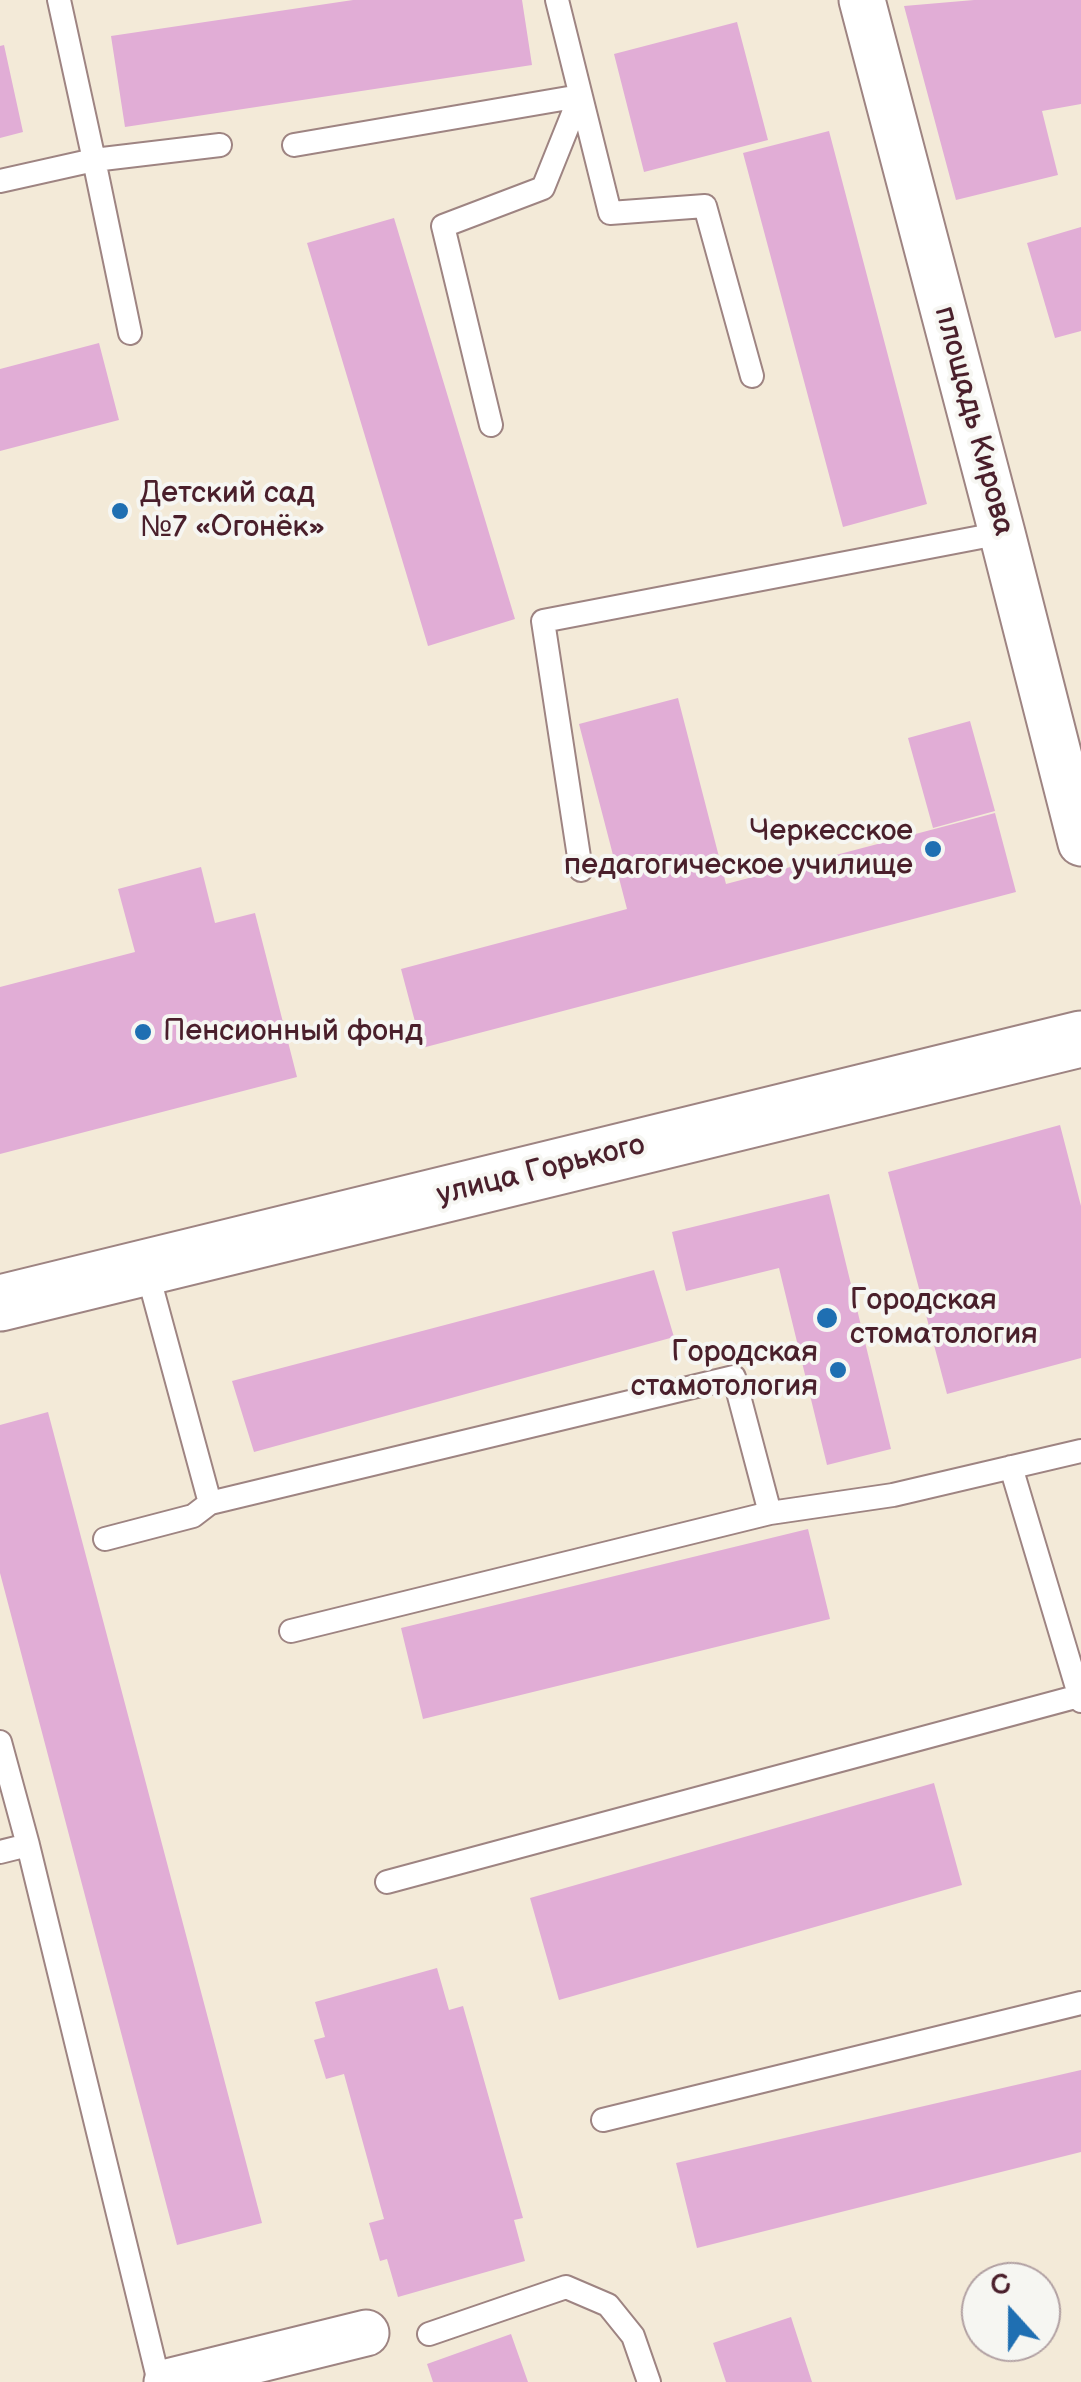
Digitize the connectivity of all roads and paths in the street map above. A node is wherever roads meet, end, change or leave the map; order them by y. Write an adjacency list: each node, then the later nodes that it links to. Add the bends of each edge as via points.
1 (59, 0): 7 (lane)
2 (558, 0): 4 (lane)
3 (862, 0): 12 (street, площадь Кирова)
4 (580, 96): 6 (lane); 10 (lane, via 610,213 705,206); 11 (lane, via 543,188 443,226)
5 (220, 145): 7 (lane)
6 (294, 145)
7 (94, 160): 8 (lane); 9 (lane)
8 (0, 181)
9 (130, 333)
10 (752, 376)
11 (491, 425)
12 (1002, 533): 13 (street, площадь Кирова); 14 (lane, via 544,622)
13 (1081, 843)
14 (581, 870)
15 (1081, 1038): 16 (street, улица Горького)
16 (146, 1267): 17 (street, улица Горького); 20 (lane)
17 (0, 1303)
18 (1081, 1451): 19 (lane)
19 (1011, 1467): 21 (lane, via 892,1495); 24 (lane)
20 (210, 1503): 21 (lane, via 734,1378); 22 (lane, via 192,1516)
21 (770, 1513): 23 (lane)
22 (105, 1538)
23 (291, 1632)
24 (1080, 1699): 28 (lane)
25 (0, 1742): 26 (lane)
26 (28, 1845): 27 (lane); 33 (lane)
27 (0, 1852)
28 (387, 1882)
29 (1081, 2002): 30 (lane)
30 (603, 2120)
31 (366, 2333): 34 (street)
32 (430, 2334): 35 (lane, via 566,2287 608,2306 633,2336)
33 (159, 2382)
34 (167, 2382)
35 (648, 2382)

